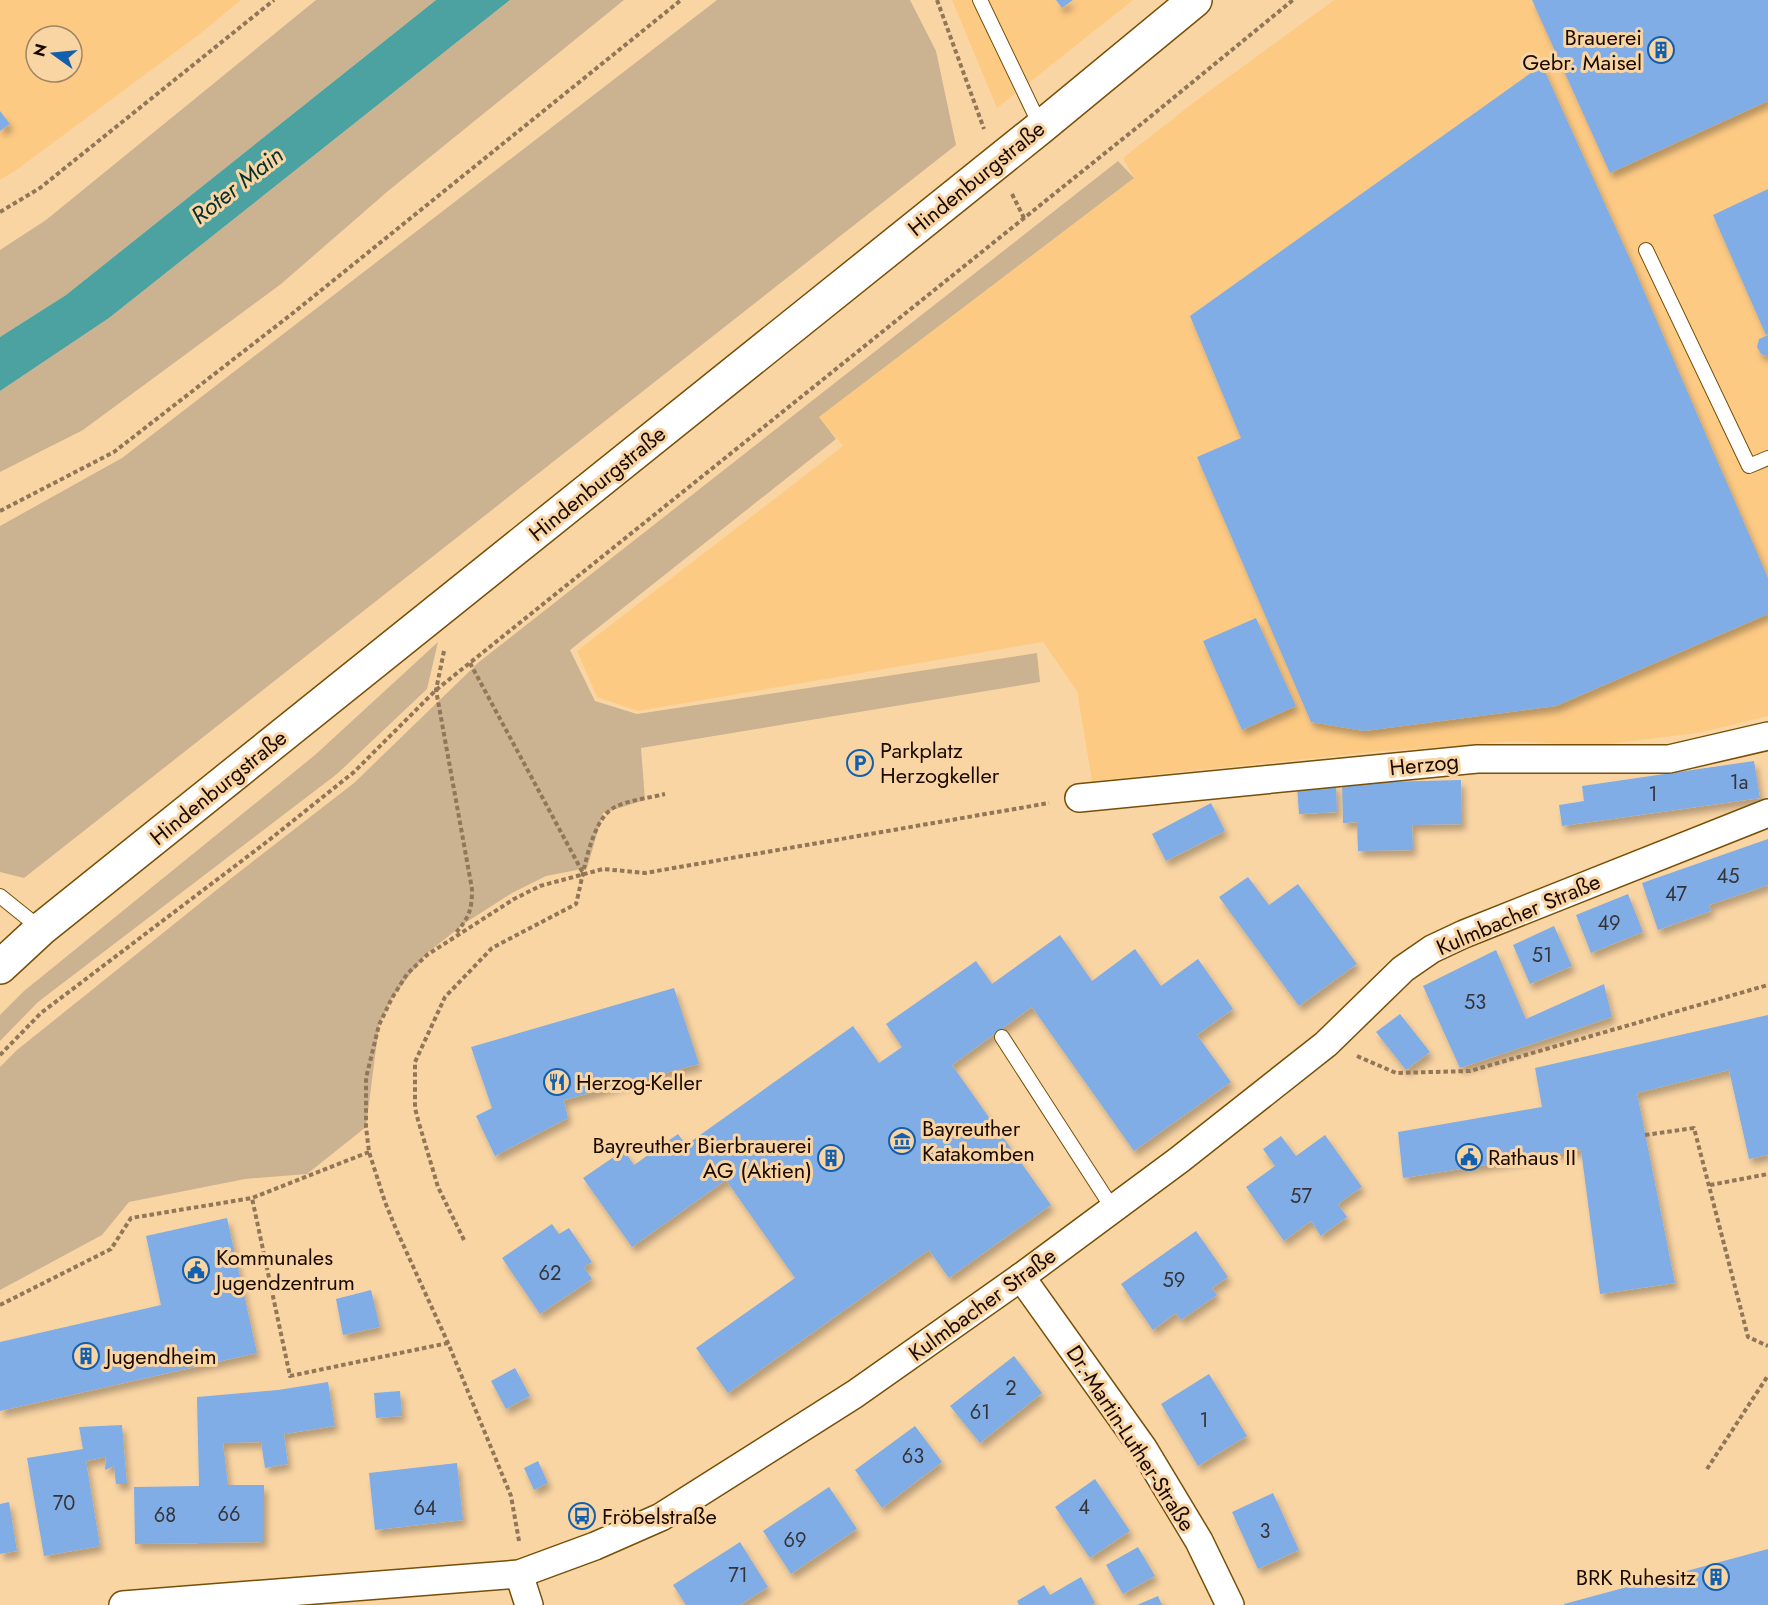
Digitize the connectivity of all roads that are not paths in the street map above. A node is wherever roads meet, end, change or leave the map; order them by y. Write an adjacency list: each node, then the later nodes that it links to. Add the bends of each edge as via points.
1 (980, 0): 3 (lane)
2 (1195, 0): 3 (main road, Hindenburgstraße)
3 (1041, 126): 10 (main road, Hindenburgstraße)
4 (1646, 250): 5 (lane, via 1749,466)
5 (1768, 458)
6 (1768, 736): 7 (street, Herzog, via 1669,759 1477,759)
7 (1079, 798)
8 (1768, 813): 13 (street, Kulmbacher Straße, via 1432,949 1403,969 1326,1044)
9 (0, 896): 10 (lane)
10 (41, 929): 11 (main road, Hindenburgstraße)
11 (0, 967)
12 (1002, 1037): 13 (lane)
13 (1113, 1209): 14 (street, Kulmbacher Straße)
14 (1021, 1277): 15 (street, Kulmbacher Straße, via 855,1394 661,1516); 18 (street, Dr.-Martin-Luther-Straße, via 1143,1448 1199,1541)
15 (519, 1574): 16 (street, Kulmbacher Straße); 17 (street)
16 (123, 1605)
17 (529, 1605)
18 (1230, 1605)

